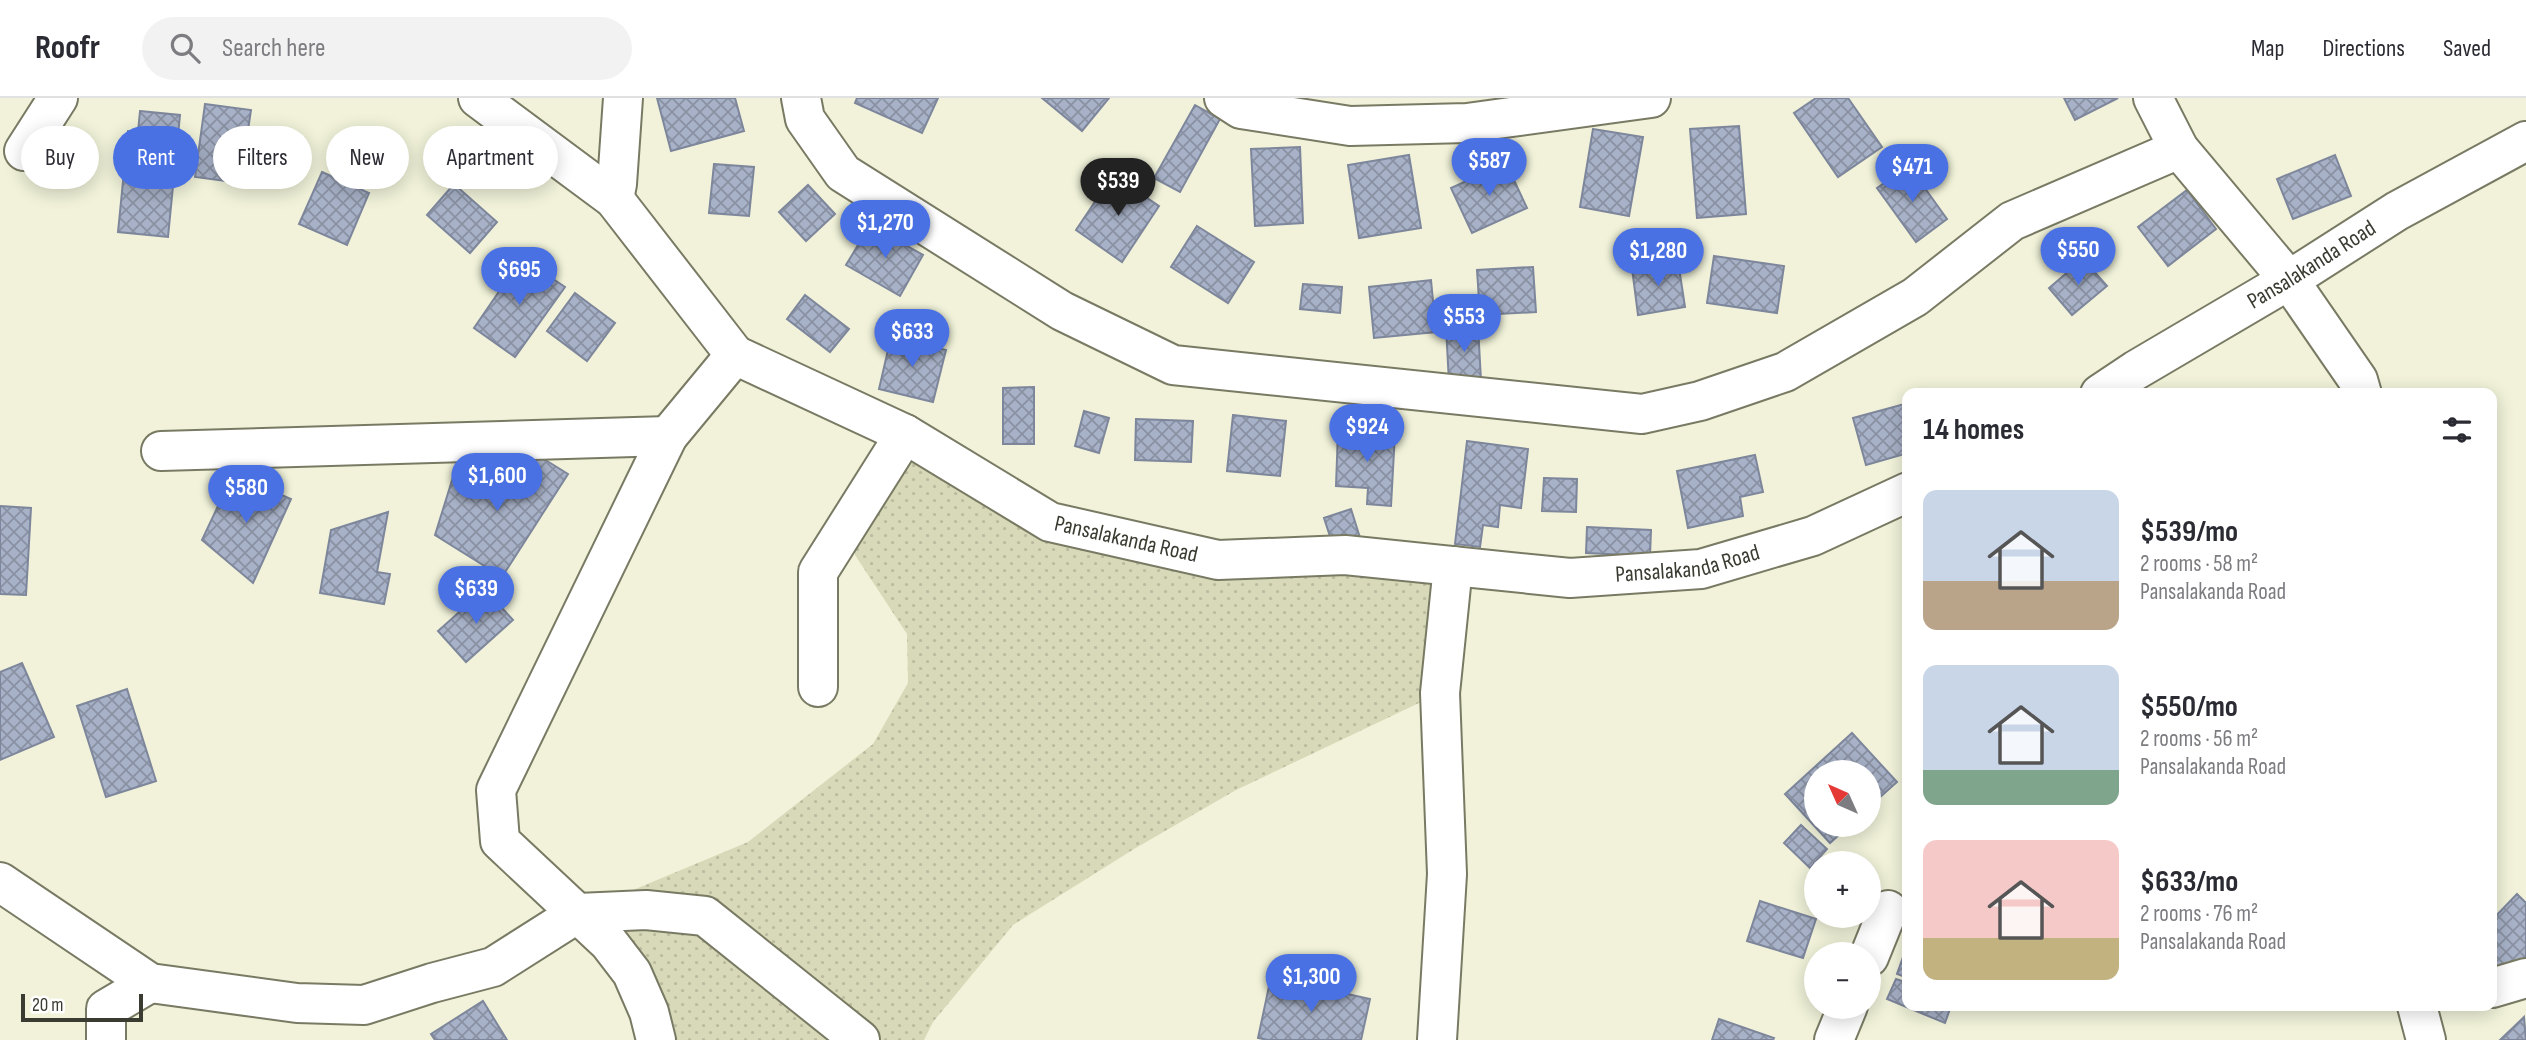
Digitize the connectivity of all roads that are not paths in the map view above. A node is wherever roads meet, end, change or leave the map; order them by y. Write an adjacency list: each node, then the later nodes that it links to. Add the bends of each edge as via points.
1 (58, 98): 8 (street)
2 (478, 98): 11 (street, Pansalakanda Road)
3 (623, 98): 11 (street)
4 (801, 98): 10 (street, via 805,119 843,173 1062,311 1173,365 1642,414 1700,401 1785,372 1915,297 2012,221)
5 (1224, 98): 6 (street, via 1241,108 1350,126 1467,123)
6 (1651, 98)
7 (2153, 98): 10 (street)
8 (40, 126)
9 (2526, 141): 12 (street, Pansalakanda Road, via 2397,211)
10 (2179, 149): 12 (street)
11 (614, 199): 13 (street, Pansalakanda Road)
12 (2290, 280): 14 (street, Pansalakanda Road); 15 (street)
13 (735, 355): 16 (street, Pansalakanda Road); 17 (street)
14 (2109, 388)
15 (2360, 388)
16 (905, 434): 20 (street, Pansalakanda Road, via 1050,522 1218,560 1345,555); 21 (street, via 818,572)
17 (668, 436): 18 (street); 24 (street, via 496,790 500,841)
18 (161, 451)
19 (1902, 495): 20 (street, Pansalakanda Road, via 1814,536 1701,569 1570,578)
20 (1453, 566): 33 (street, via 1440,693 1447,874)
21 (818, 687)
22 (0, 882): 27 (street)
23 (1888, 911): 25 (street)
24 (578, 913): 27 (street, via 493,967 364,1005 297,1003); 31 (street, via 632,972); 32 (street, via 646,910 705,916)
25 (1875, 942)
26 (2526, 978): 28 (street)
27 (150, 983): 30 (street, via 106,1009)
28 (2497, 987)
29 (1843, 1019): 34 (street)
30 (106, 1040)
31 (656, 1040)
32 (860, 1040)
33 (1437, 1040)
34 (1834, 1040)

